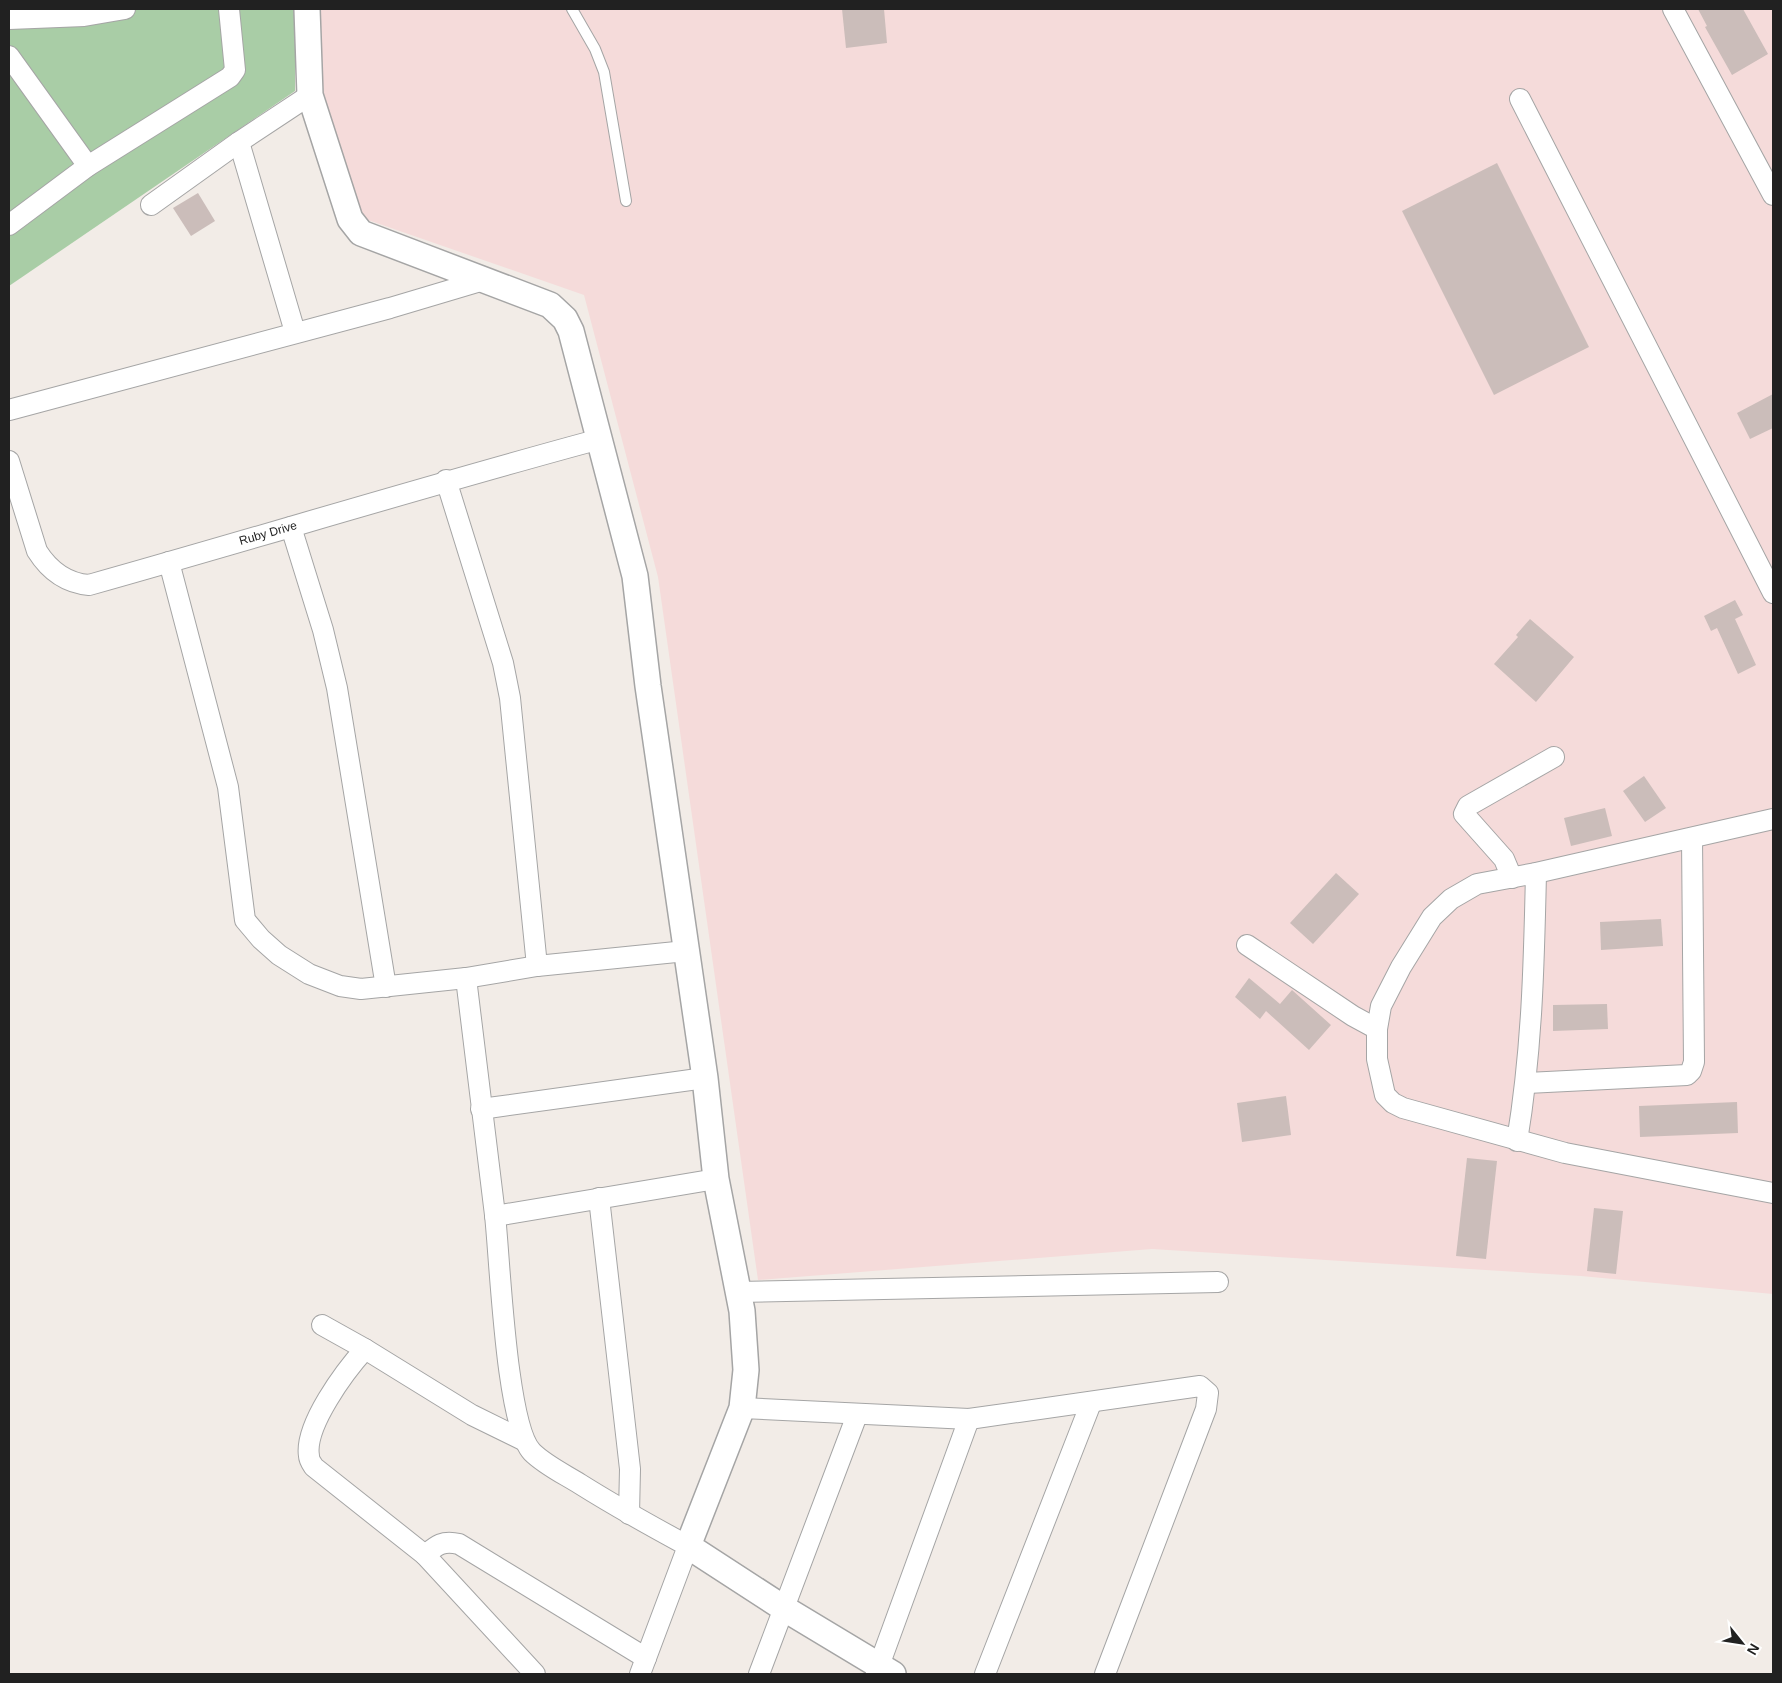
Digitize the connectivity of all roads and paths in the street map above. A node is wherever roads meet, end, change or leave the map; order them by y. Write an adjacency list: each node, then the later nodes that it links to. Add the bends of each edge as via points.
1 (125, 9): 6 (street, via 84,16)
2 (229, 9): 11 (street, via 236,70 230,77)
3 (307, 9): 8 (street)
4 (572, 9): 13 (lane, via 604,72)
5 (1673, 9): 12 (street)
6 (9, 19)
7 (9, 56): 11 (street)
8 (310, 95): 10 (street); 16 (street, via 350,219 361,233)
9 (1520, 99): 23 (street, via 1675,406)
10 (239, 142): 14 (street); 17 (street)
11 (88, 166): 15 (street)
12 (1773, 195)
13 (626, 201)
14 (151, 205)
15 (9, 225)
16 (484, 280): 17 (street); 19 (street, via 550,305 565,319)
17 (295, 332): 18 (street)
18 (9, 410)
19 (600, 439): 21 (street, Ruby Drive); 32 (street, via 635,576)
20 (9, 461): 24 (street, Ruby Drive, via 37,551 44,562 62,577 76,584 88,585)
21 (446, 480): 22 (street, Ruby Drive, via 376,504); 33 (street, via 503,663 510,698)
22 (291, 527): 24 (street, Ruby Drive); 35 (street, via 337,688)
23 (1766, 559): 25 (street)
24 (169, 562): 35 (street, via 228,787 245,920 260,939 309,974 340,986 361,989)
25 (1773, 593)
26 (1554, 757): 30 (street, via 1468,806 1464,814 1504,859)
27 (1773, 819): 28 (street)
28 (1692, 838): 29 (street); 38 (street, via 1692,1071 1687,1075)
29 (1536, 874): 30 (street); 38 (street, via 1533,1007)
30 (1512, 878): 36 (street, via 1477,884 1451,899 1432,917 1380,1006)
31 (1247, 945): 36 (street, via 1353,1016)
32 (686, 951): 33 (street); 37 (street)
33 (537, 966): 34 (street)
34 (466, 978): 35 (street); 39 (street)
35 (386, 987)
36 (1377, 1028): 40 (street, via 1376,1059 1385,1095 1393,1103)
37 (705, 1078): 39 (street); 41 (street)
38 (1526, 1083): 40 (street)
39 (481, 1109): 44 (street)
40 (1517, 1141): 42 (street)
41 (716, 1179): 43 (street); 46 (street)
42 (1773, 1193)
43 (599, 1198): 44 (street); 54 (street, via 630,1468)
44 (495, 1216): 53 (street, via 514,1405)
45 (1218, 1282): 46 (street)
46 (737, 1292): 50 (street, via 742,1311 746,1370)
47 (322, 1325): 48 (street)
48 (365, 1349): 53 (street, via 472,1415); 56 (street, via 333,1392 317,1422 309,1457 314,1467)
49 (1091, 1403): 52 (street); 62 (street); 63 (street, via 1191,1386 1200,1386 1208,1393)
50 (742, 1408): 51 (street); 55 (street)
51 (857, 1415): 52 (street); 57 (street)
52 (969, 1419): 59 (street)
53 (523, 1440): 54 (street, via 532,1452 555,1469)
54 (629, 1514): 55 (street)
55 (688, 1546): 57 (street); 58 (street)
56 (424, 1555): 58 (street, via 441,1542 460,1544); 60 (street)
57 (785, 1609): 59 (street); 61 (street)
58 (643, 1666)
59 (883, 1671)
60 (536, 1674)
61 (759, 1674)
62 (986, 1674)
63 (1105, 1674)

